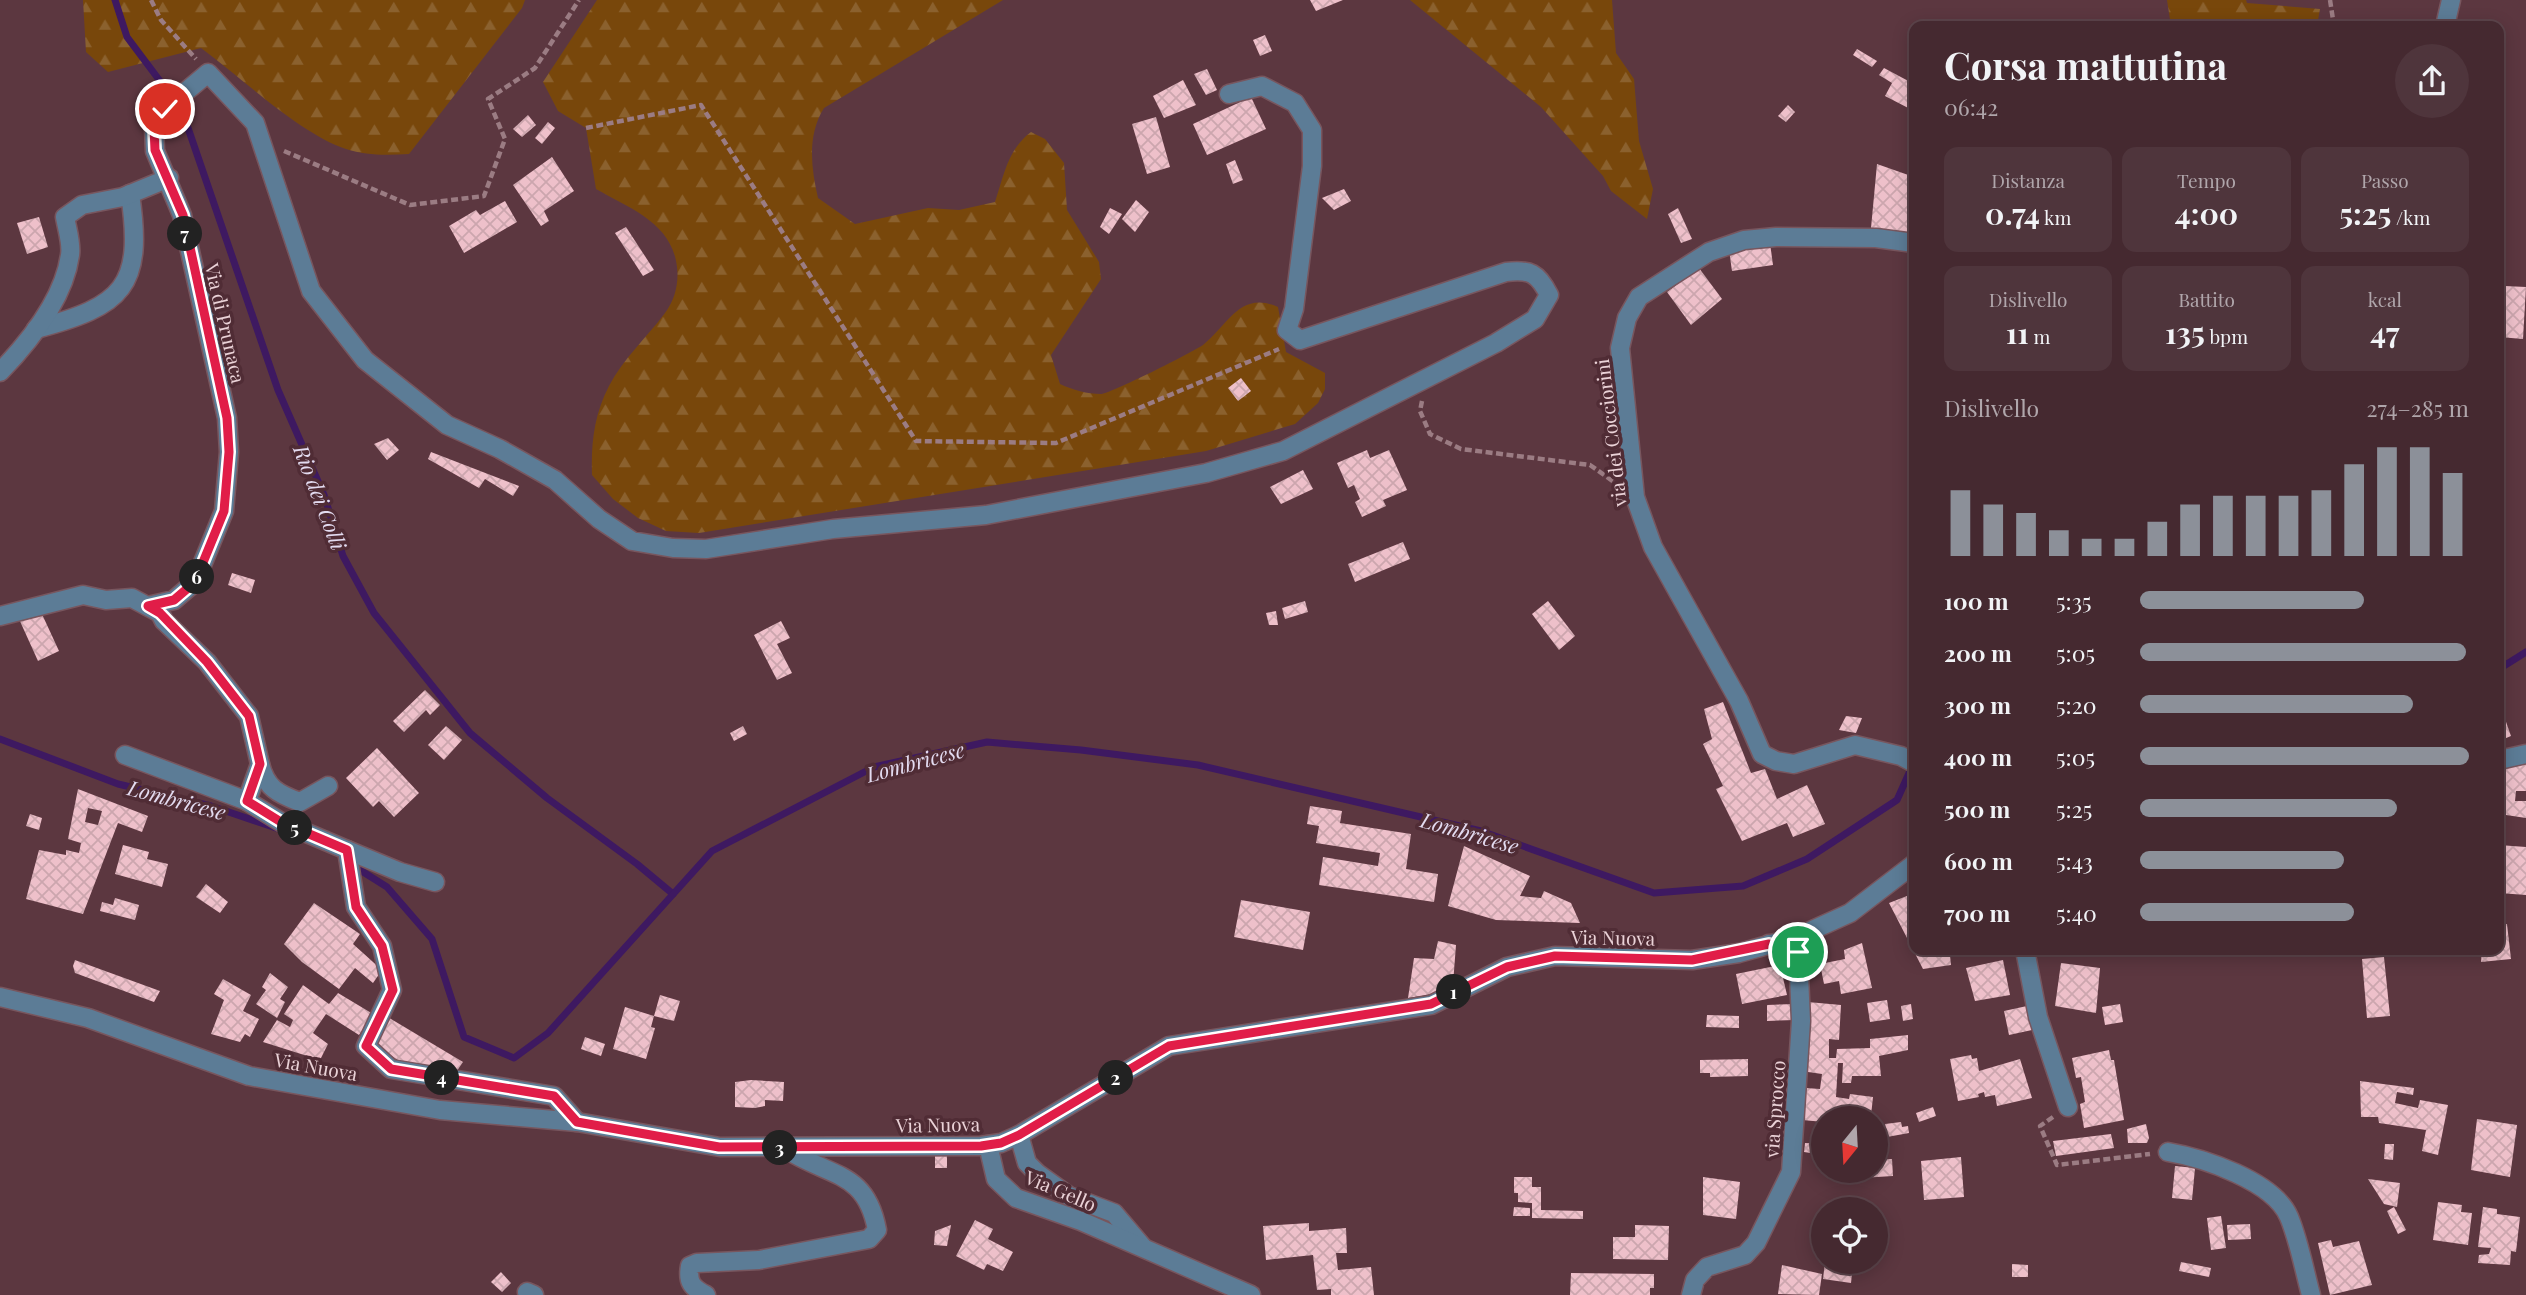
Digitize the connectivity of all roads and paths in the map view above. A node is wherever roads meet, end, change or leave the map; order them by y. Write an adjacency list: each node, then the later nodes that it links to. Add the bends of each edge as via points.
1 (151, 0): 7 (path, via 161,20)
2 (579, 0): 10 (path, via 535,68 488,99 505,139 484,196 410,205)
3 (2330, 0): 5 (path)
4 (2451, 0): 6 (street)
5 (2333, 21)
6 (2446, 21)
7 (208, 73): 10 (street, via 256,122); 11 (street, Via di Prunaca, via 165,109 154,127 155,150)
8 (1229, 94): 15 (street, via 1262,86 1295,103 1312,130 1312,166 1294,309 1287,330)
9 (586, 128): 15 (path, via 701,105 916,441 1056,443)
10 (261, 141): 17 (street, via 311,291 365,360 447,425 555,480 598,519 632,541 706,549 833,529 985,515 1206,473 1283,450)
11 (169, 178): 12 (street); 19 (street, Via di Prunaca, via 183,215 227,418 229,452 224,511 195,582 174,600)
12 (130, 194): 14 (street, via 82,205 65,217 71,253 62,284); 14 (street, via 135,241 128,279 103,305)
13 (1909, 242): 18 (street, via dei Cocciorini, via 1876,238 1744,240 1709,252 1639,297 1627,318 1620,348)
14 (36, 329): 16 (street)
15 (1300, 341): 17 (street, via 1506,272 1528,270 1541,278 1549,295 1535,319)
16 (0, 372)
17 (1426, 379): 18 (path, via 1420,411 1430,434 1461,449 1590,465)
18 (1634, 497): 24 (street, via dei Cocciorini, via 1653,547 1739,701 1762,754 1794,764 1855,745)
19 (148, 606): 20 (street, via 132,598 106,600 83,595); 25 (street, via 207,662 249,716)
20 (0, 616)
21 (2526, 754): 23 (street)
22 (125, 755): 27 (street)
23 (2504, 759)
24 (1908, 760)
25 (260, 764): 26 (street, via 275,793 300,802); 27 (street)
26 (328, 786)
27 (247, 801): 28 (street, via 281,822)
28 (347, 850): 30 (street); 35 (street, via 356,907 382,946 393,990 366,1046 391,1069 554,1096)
29 (1909, 868): 31 (street, Via Nuova, via 1850,913)
30 (435, 882)
31 (1769, 944): 36 (street, Via Nuova, via 1692,960 1555,956 1507,967 1431,1004 1169,1046); 43 (street, via Sprocco, via 1798,952 1801,1021 1791,1172 1756,1243 1745,1255 1707,1267 1695,1280)
32 (2026, 955): 34 (street, via 2038,1017)
33 (0, 997): 35 (street, Via Nuova, via 88,1017 248,1076 440,1110)
34 (2068, 1107): 39 (path, via 2040,1126 2057,1165)
35 (577, 1122): 38 (street, Via Nuova, via 719,1147)
36 (1019, 1135): 37 (street, Via Nuova); 40 (street, Via Gello, via 1027,1163 1037,1173 1069,1196 1114,1213)
37 (988, 1145): 38 (street, Via Nuova); 40 (street, Via Gello, via 996,1179 1016,1198)
38 (784, 1148): 41 (street, via 806,1163 855,1183 872,1205 877,1230 869,1239 759,1260 696,1263 690,1266 690,1282)
39 (2168, 1152): 44 (street, via 2227,1168 2262,1188 2288,1214)
40 (1145, 1250): 42 (street, Via Gello)
41 (706, 1295)
42 (1251, 1295)
43 (1691, 1295)
44 (2311, 1295)

